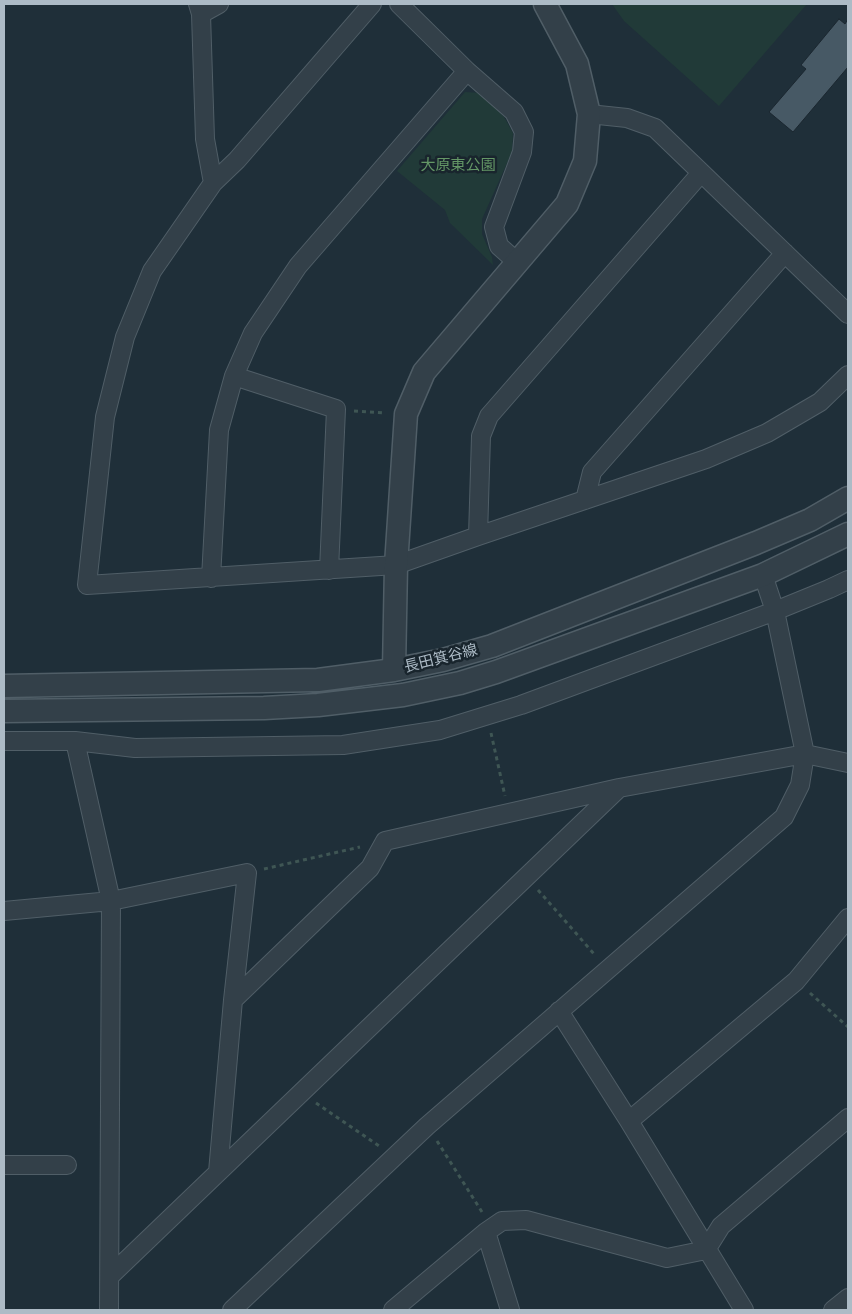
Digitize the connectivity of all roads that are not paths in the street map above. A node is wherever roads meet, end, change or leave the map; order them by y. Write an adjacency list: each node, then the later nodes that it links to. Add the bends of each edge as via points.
1 (219, 4): 5 (street)
2 (372, 4): 9 (street, via 237,160)
3 (399, 4): 6 (street)
4 (545, 4): 7 (street, via 577,64)
5 (199, 9): 9 (street, via 205,140)
6 (467, 71): 11 (street, via 514,112 524,132 522,152 494,227 499,246); 14 (street, via 298,266 253,333)
7 (589, 114): 8 (street, via 627,118 655,128); 11 (street, via 585,161 566,204)
8 (701, 173): 10 (street); 18 (street, via 489,416 482,436)
9 (213, 183): 22 (street, via 152,271 125,337 105,416 87,586)
10 (785, 253): 12 (street); 16 (street, via 592,472)
11 (518, 263): 19 (street, via 424,372 406,414)
12 (848, 314)
13 (848, 375): 16 (street, via 820,402 768,433 706,459)
14 (234, 376): 20 (street, via 336,409); 22 (street, via 219,430)
15 (848, 498): 25 (street, 長田箕谷線, via 810,520 756,544 492,646)
16 (585, 500): 18 (street)
17 (848, 534): 21 (street, 長田箕谷線)
18 (478, 536): 19 (street)
19 (396, 565): 20 (street); 25 (street)
20 (329, 570): 22 (street)
21 (763, 575): 24 (street); 27 (street, 長田箕谷線, via 496,672 402,695 264,708)
22 (212, 578)
23 (848, 580): 24 (street)
24 (775, 611): 29 (street, via 521,705 440,730 343,745 135,748); 30 (street)
25 (394, 670): 26 (street, 長田箕谷線, via 318,680)
26 (4, 686)
27 (4, 711)
28 (4, 741): 29 (street)
29 (75, 741): 33 (street)
30 (805, 754): 31 (street); 32 (street); 37 (street, via 800,785 784,817)
31 (848, 763)
32 (619, 788): 36 (street, via 385,841 370,868); 42 (street)
33 (112, 901): 34 (street); 36 (street, via 247,873); 45 (street)
34 (4, 911)
35 (848, 918): 39 (street, via 796,981)
36 (233, 1000): 42 (street)
37 (559, 1011): 39 (street); 48 (street, via 427,1126)
38 (848, 1118): 44 (street, via 721,1226)
39 (629, 1121): 44 (street)
40 (67, 1164): 41 (street)
41 (4, 1165)
42 (218, 1172): 45 (street)
43 (486, 1232): 44 (street, via 502,1221 526,1220 667,1258); 49 (street); 50 (street)
44 (706, 1250): 51 (street)
45 (110, 1276): 47 (street)
46 (848, 1298): 52 (street)
47 (109, 1310)
48 (232, 1310)
49 (392, 1310)
50 (510, 1310)
51 (744, 1310)
52 (833, 1310)

